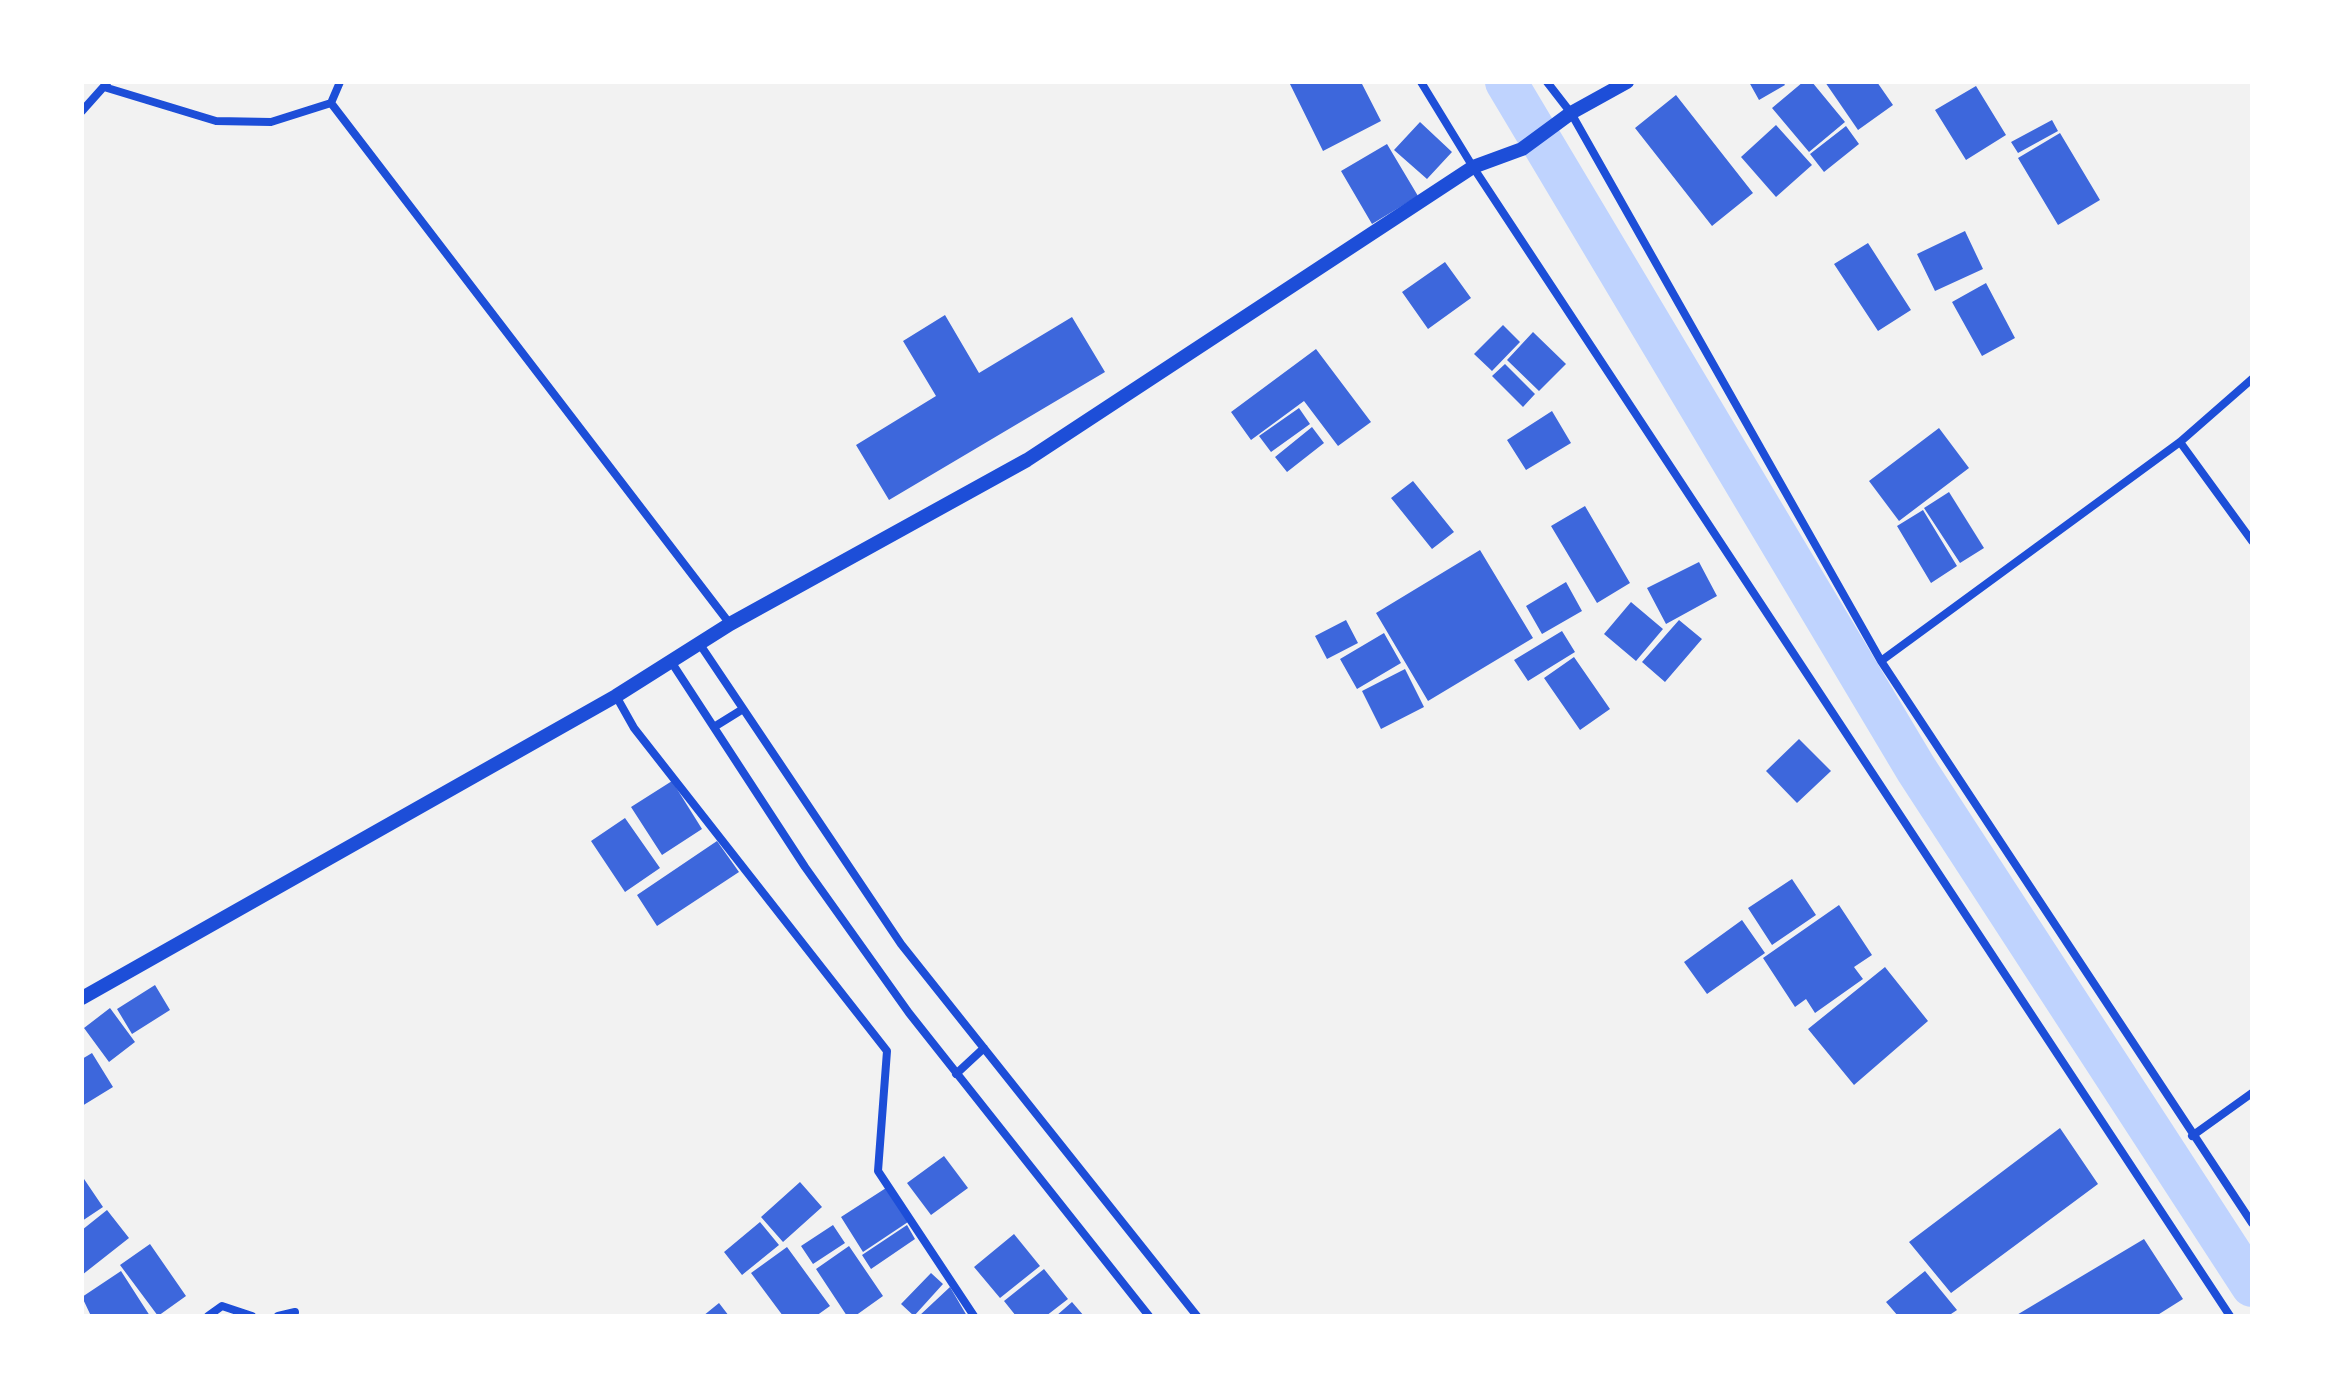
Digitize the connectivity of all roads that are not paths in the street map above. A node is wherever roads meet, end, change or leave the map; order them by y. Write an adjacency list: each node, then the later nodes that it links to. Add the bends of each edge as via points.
1 (340, 82): 6 (street)
2 (1421, 82): 9 (street)
3 (1547, 82): 8 (street)
4 (1627, 82): 8 (street)
5 (106, 84): 6 (street, via 216,121 271,122); 7 (street)
6 (331, 103): 13 (street)
7 (82, 111)
8 (1571, 113): 9 (street, via 1530,143); 16 (street)
9 (1473, 167): 13 (street, via 1027,460); 33 (street)
10 (2252, 379): 11 (street)
11 (2180, 442): 12 (street); 16 (street)
12 (2252, 541)
13 (730, 624): 14 (street)
14 (699, 643): 15 (street); 18 (street)
15 (670, 660): 17 (street); 19 (street)
16 (1881, 661): 24 (street)
17 (616, 696): 20 (street); 30 (street, via 634,728 887,1051 878,1171)
18 (743, 709): 19 (street); 21 (street, via 901,944)
19 (714, 727): 22 (street, via 805,867)
20 (82, 998)
21 (984, 1048): 22 (street); 32 (street)
22 (956, 1074): 31 (street)
23 (2252, 1093): 24 (street)
24 (2192, 1136): 25 (street)
25 (2252, 1223)
26 (295, 1312): 29 (street)
27 (208, 1316): 28 (street, via 222,1306)
28 (252, 1316)
29 (278, 1316)
30 (974, 1316)
31 (1149, 1316)
32 (1197, 1316)
33 (2230, 1316)

